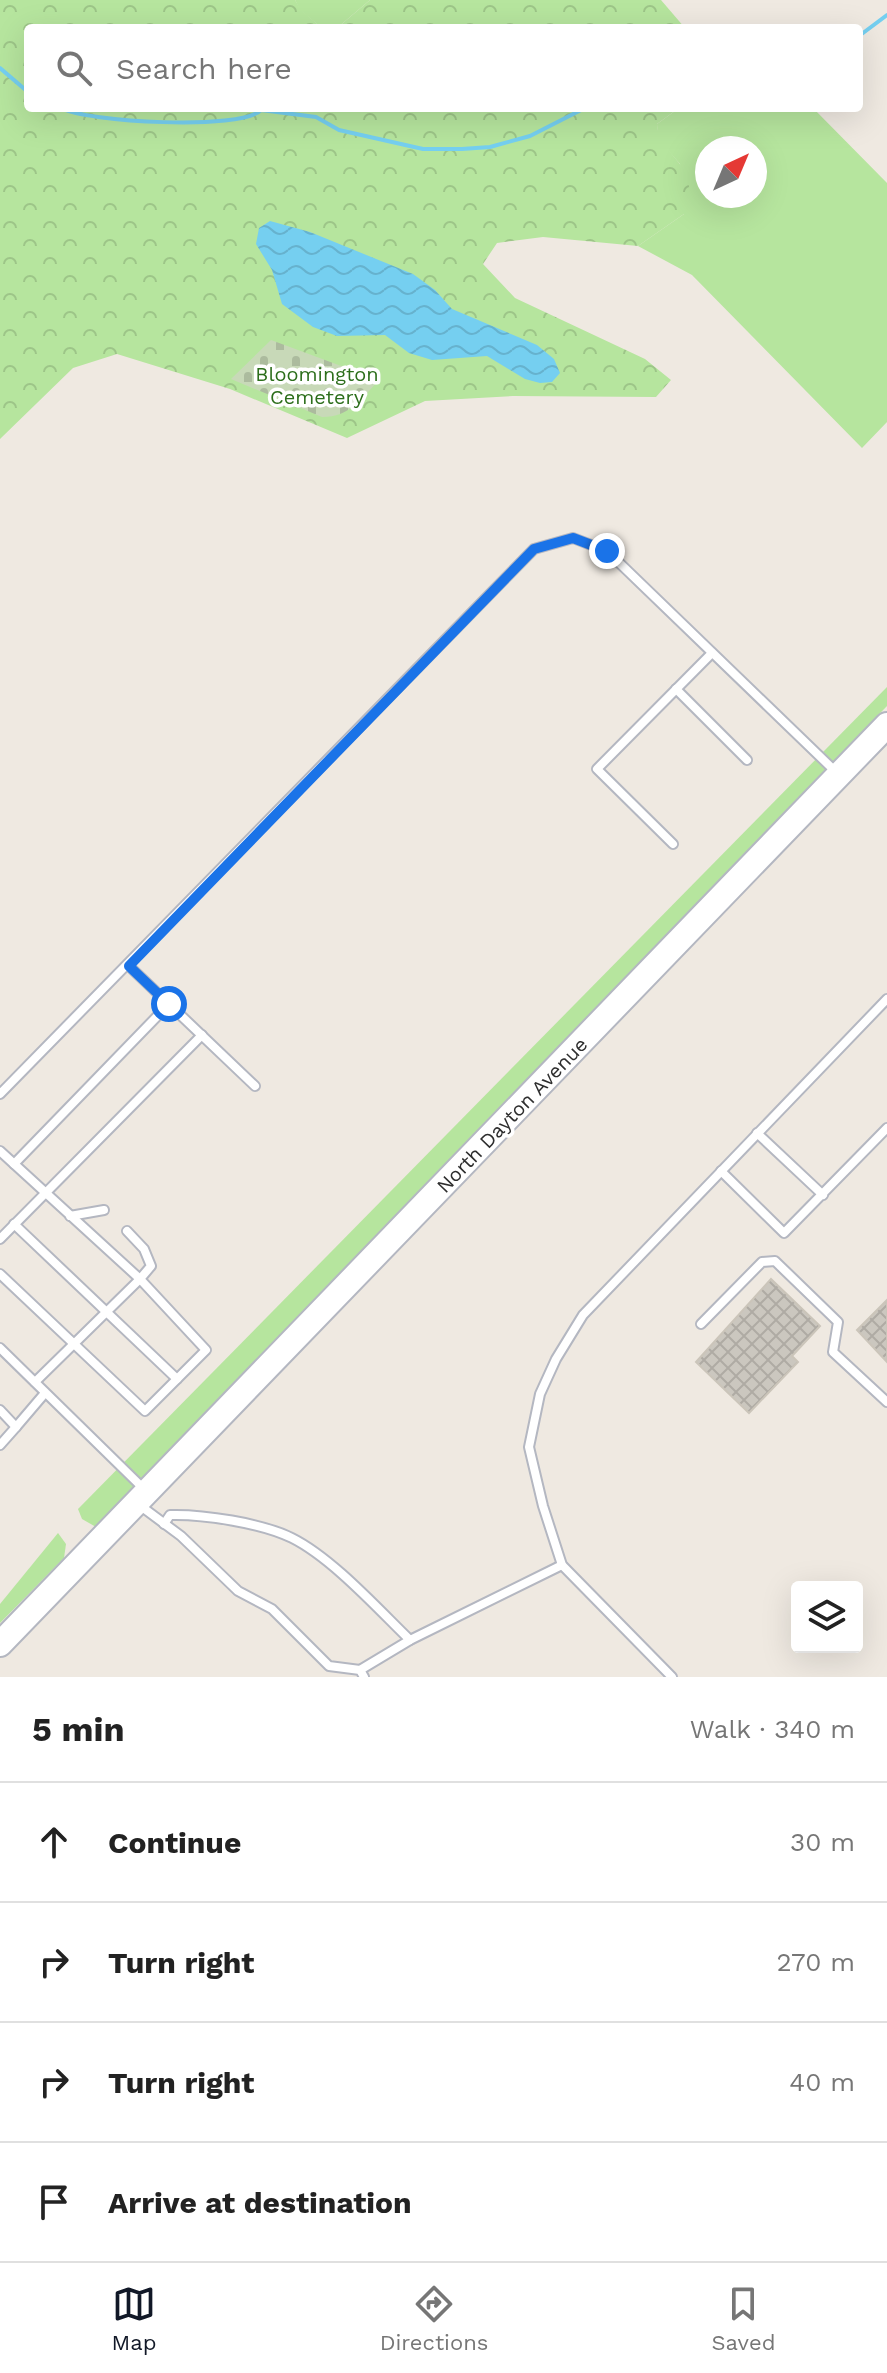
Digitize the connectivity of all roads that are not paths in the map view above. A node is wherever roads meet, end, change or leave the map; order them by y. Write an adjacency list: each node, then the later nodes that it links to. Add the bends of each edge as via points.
1 (712, 653): 2 (lane); 5 (lane); 7 (lane, via 607,551 573,538 534,549)
2 (676, 689): 4 (lane); 6 (lane, via 597,769)
3 (887, 725): 5 (main road, North Dayton Avenue)
4 (747, 760)
5 (839, 775): 38 (main road, North Dayton Avenue)
6 (673, 844)
7 (129, 966): 9 (lane); 12 (lane)
8 (887, 999): 14 (lane)
9 (169, 1004): 10 (lane); 16 (lane)
10 (202, 1035): 11 (lane); 18 (lane)
11 (255, 1086)
12 (0, 1094)
13 (887, 1128): 19 (lane)
14 (757, 1133): 17 (lane); 19 (lane)
15 (0, 1151): 16 (lane)
16 (14, 1164): 18 (lane)
17 (721, 1171): 19 (lane, via 784,1233); 40 (lane, via 583,1315 540,1394 529,1447)
18 (44, 1192): 21 (lane); 22 (lane)
19 (823, 1195)
20 (104, 1210): 21 (lane)
21 (70, 1216): 26 (lane)
22 (14, 1224): 24 (lane); 27 (lane)
23 (127, 1231): 26 (lane, via 151,1266)
24 (0, 1239)
25 (0, 1274): 29 (lane)
26 (140, 1279): 27 (lane); 31 (lane, via 206,1350)
27 (106, 1312): 29 (lane); 31 (lane)
28 (701, 1324): 34 (lane, via 762,1262 775,1261 838,1322 833,1352)
29 (75, 1343): 31 (lane, via 145,1411); 32 (lane)
30 (0, 1348): 32 (lane)
31 (177, 1379)
32 (35, 1382): 33 (lane)
33 (45, 1393): 36 (lane); 38 (lane)
34 (887, 1402)
35 (0, 1410): 36 (lane)
36 (16, 1427): 37 (lane)
37 (0, 1445)
38 (142, 1498): 39 (lane); 42 (main road, North Dayton Avenue)
39 (164, 1524): 41 (lane, via 170,1515 203,1514 291,1537 349,1581); 43 (lane, via 238,1591 272,1609 329,1666)
40 (562, 1565): 41 (lane); 44 (lane)
41 (410, 1640): 43 (lane)
42 (0, 1644)
43 (362, 1674)
44 (672, 1677)

